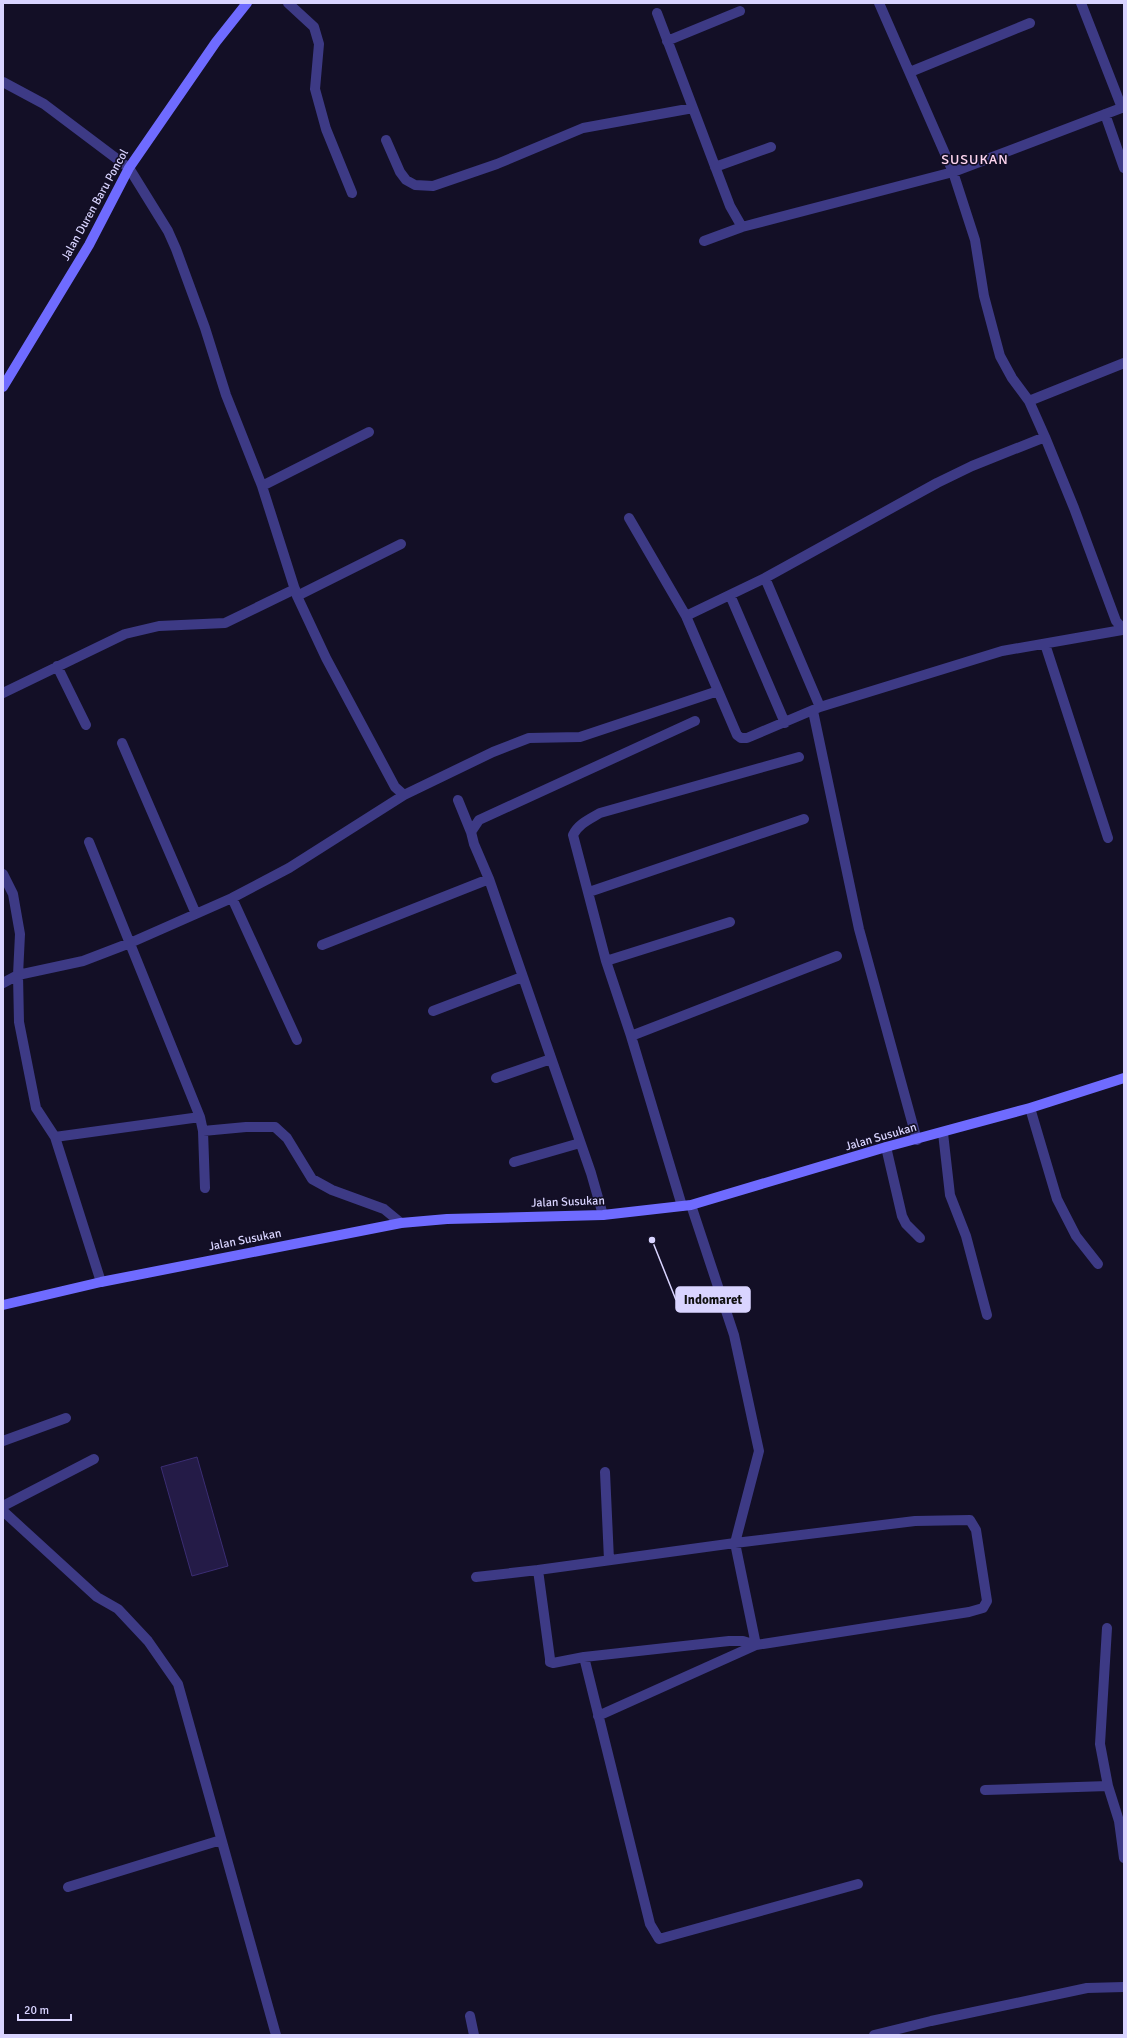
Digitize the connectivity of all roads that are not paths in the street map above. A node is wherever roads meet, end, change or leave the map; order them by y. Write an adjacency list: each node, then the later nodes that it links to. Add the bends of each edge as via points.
1 (247, 3): 17 (street, Jalan Duren Baru Poncol, via 216,42)
2 (288, 3): 20 (street, via 314,27 319,44 315,89 326,129)
3 (879, 3): 9 (street)
4 (1080, 3): 11 (street)
5 (740, 11): 8 (street)
6 (657, 13): 8 (street)
7 (1030, 23): 9 (street)
8 (667, 41): 12 (street)
9 (910, 72): 19 (street)
10 (3, 82): 17 (street, via 44,104)
11 (1123, 107): 13 (street)
12 (693, 108): 14 (street, via 583,128 497,164 433,186 415,185 406,180); 16 (street)
13 (1105, 114): 18 (street); 19 (street)
14 (386, 140)
15 (771, 147): 16 (street)
16 (715, 167): 21 (street, via 730,206)
17 (129, 168): 24 (street, Jalan Duren Baru Poncol, via 89,245); 28 (street, via 168,231 176,249 226,395)
18 (1124, 168)
19 (953, 172): 21 (street); 25 (street, via 975,240 984,296 1000,356)
20 (352, 193)
21 (742, 227): 22 (street)
22 (704, 241)
23 (1124, 363): 25 (street)
24 (3, 387)
25 (1029, 401): 27 (street)
26 (370, 432): 28 (street)
27 (1045, 437): 31 (street, via 936,483); 35 (street, via 1116,621)
28 (262, 486): 32 (street)
29 (629, 518): 34 (street)
30 (401, 544): 32 (street)
31 (765, 578): 33 (street); 40 (street)
32 (296, 592): 37 (street, via 225,623 159,626 125,634); 46 (street, via 326,658 395,787)
33 (730, 595): 34 (street); 42 (street)
34 (686, 616): 38 (street)
35 (1123, 630): 36 (street)
36 (1045, 644): 40 (street, via 1002,651); 50 (street)
37 (57, 666): 39 (street); 43 (street)
38 (718, 691): 42 (street, via 737,735 741,738); 46 (street, via 580,737 529,738 493,752)
39 (3, 693)
40 (816, 709): 42 (street); 76 (street, via 859,929)
41 (695, 721): 49 (street, via 479,820)
42 (785, 723)
43 (86, 725)
44 (122, 743): 56 (street)
45 (799, 757): 54 (street, via 600,813 582,824 573,835)
46 (404, 795): 55 (street, via 289,868)
47 (458, 800): 49 (street)
48 (804, 819): 54 (street)
49 (471, 832): 53 (street)
50 (1108, 838)
51 (89, 842): 58 (street)
52 (3, 874): 62 (street, via 13,894 20,934)
53 (489, 879): 59 (street); 63 (street)
54 (589, 892): 61 (street)
55 (232, 898): 56 (street); 67 (street)
56 (196, 914): 58 (street)
57 (730, 922): 61 (street)
58 (130, 943): 62 (street, via 83,961); 72 (street)
59 (322, 945)
60 (837, 956): 66 (street)
61 (606, 960): 66 (street)
62 (18, 975): 64 (street); 75 (street, via 19,1022 27,1070 36,1108)
63 (522, 976): 65 (street); 68 (street)
64 (3, 983)
65 (433, 1011)
66 (631, 1036): 81 (street)
67 (297, 1040)
68 (551, 1059): 69 (street); 77 (street)
69 (496, 1078)
70 (1124, 1078): 71 (street, Jalan Susukan)
71 (1030, 1108): 74 (street, Jalan Susukan); 85 (street, via 1057,1199 1076,1236)
72 (200, 1117): 73 (street); 75 (street)
73 (203, 1132): 80 (street); 83 (street, via 275,1126 287,1138 312,1179 332,1190 384,1208)
74 (943, 1133): 76 (street, Jalan Susukan); 88 (street, via 950,1195 966,1236)
75 (55, 1137): 86 (street)
76 (917, 1140): 78 (street, Jalan Susukan)
77 (580, 1143): 79 (street); 82 (street)
78 (886, 1147): 81 (street, Jalan Susukan); 84 (street, via 902,1216)
79 (514, 1162)
80 (205, 1188)
81 (686, 1206): 82 (street, Jalan Susukan); 95 (street, via 734,1335 759,1451)
82 (603, 1215): 83 (street, Jalan Susukan, via 447,1219)
83 (401, 1223): 86 (street, Jalan Susukan)
84 (920, 1238)
85 (1098, 1264)
86 (101, 1282): 87 (street, Jalan Susukan)
87 (3, 1305)
88 (987, 1315)
89 (66, 1418): 90 (street)
90 (3, 1441)
91 (94, 1460): 93 (street)
92 (605, 1472): 96 (street)
93 (3, 1506)
94 (3, 1511): 105 (street, via 97,1597 118,1609 148,1641 178,1684)
95 (735, 1543): 96 (street); 100 (street); 100 (street, via 915,1521 970,1520 976,1530 987,1601 983,1608)
96 (609, 1560): 97 (street)
97 (538, 1570): 98 (street); 101 (street, via 550,1662)
98 (476, 1577)
99 (1107, 1628): 103 (street, via 1100,1744)
100 (756, 1645): 101 (street, via 744,1641 729,1641); 102 (street)
101 (584, 1657): 102 (street)
102 (598, 1716): 107 (street, via 650,1924 659,1939)
103 (1108, 1786): 104 (street); 106 (street, via 1119,1821)
104 (985, 1790)
105 (221, 1840): 108 (street); 111 (street)
106 (1124, 1858)
107 (858, 1884)
108 (68, 1887)
109 (1124, 1987): 113 (street, via 1087,1988)
110 (470, 2016): 112 (street)
111 (276, 2035)
112 (474, 2035)
113 (874, 2035)

